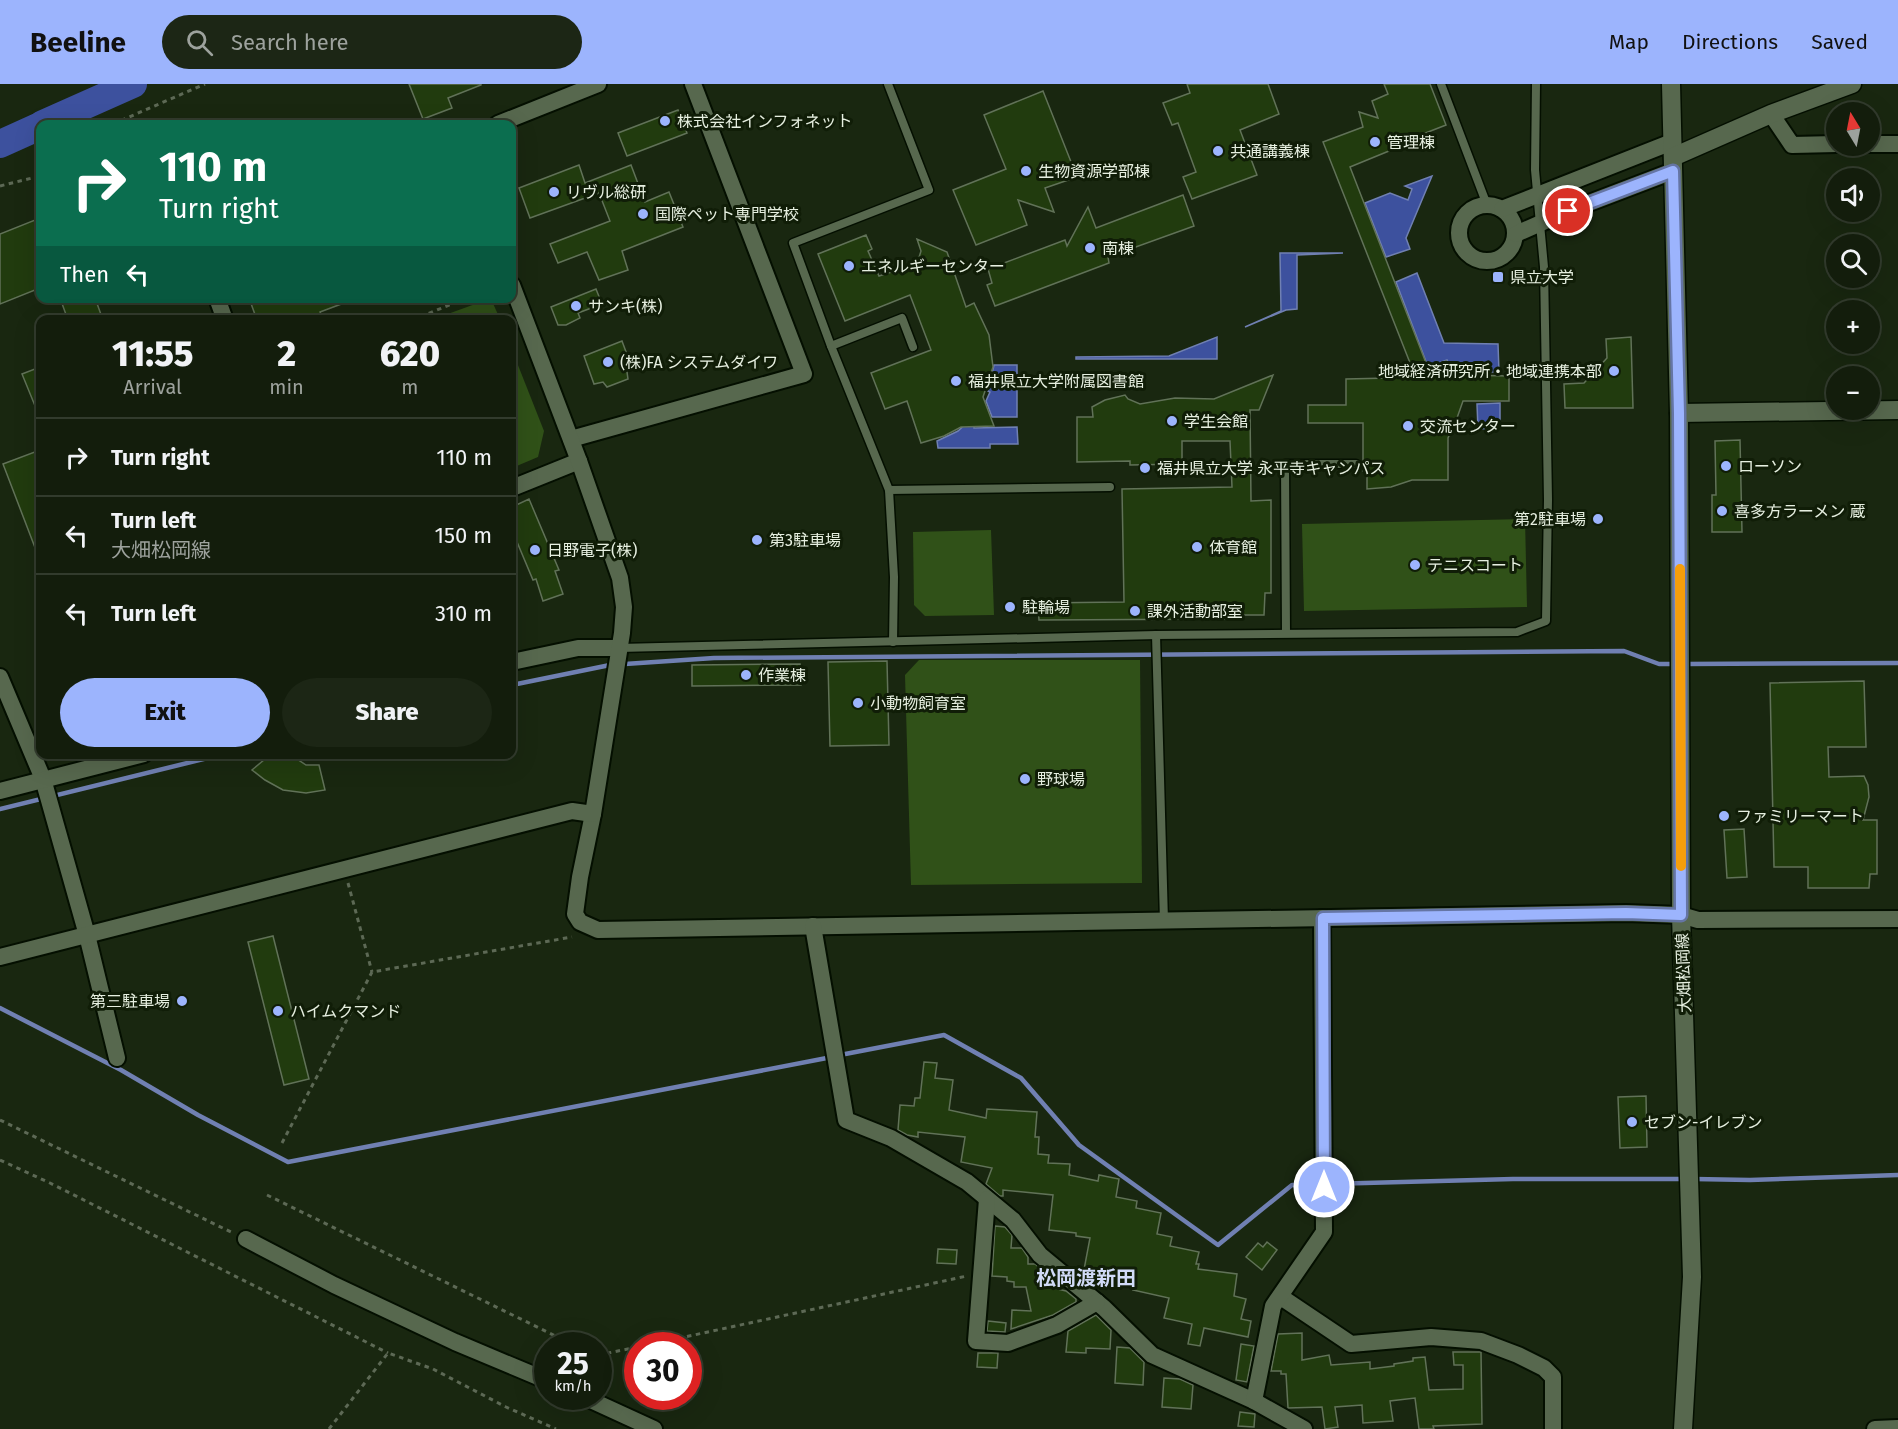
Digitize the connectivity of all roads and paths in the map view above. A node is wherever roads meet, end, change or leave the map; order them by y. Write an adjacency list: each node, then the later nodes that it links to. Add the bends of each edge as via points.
1 (205, 84): 10 (path)
2 (598, 84): 11 (street)
3 (693, 84): 29 (street, via 804,374)
4 (888, 84): 25 (lane, via 929,190 793,243)
5 (1441, 84): 19 (lane)
6 (1536, 84): 18 (lane)
7 (1671, 84): 15 (main road, 大畑松岡線)
8 (1852, 84): 9 (main road)
9 (1771, 114): 12 (street, via 1792,145); 15 (main road)
10 (121, 120)
11 (508, 120)
12 (1826, 144)
13 (1880, 144): 14 (street)
14 (1898, 144)
15 (1673, 157): 18 (street); 20 (street); 28 (main road, 大畑松岡線)
16 (36, 177): 17 (path)
17 (0, 186)
18 (1538, 196): 19 (street); 20 (lane)
19 (1495, 207): 21 (street, via 1509,216); 21 (street, via 1474,209 1461,223 1460,242 1468,255 1489,262 1499,259 1509,252)
20 (1540, 224): 21 (street); 35 (lane, via 1548,501 1546,621 1517,632)
21 (1516, 234)
22 (516, 295): 29 (street)
23 (454, 303): 24 (path)
24 (424, 315)
25 (831, 346): 26 (lane, via 902,318); 34 (lane)
26 (913, 347)
27 (1898, 410): 28 (main road)
28 (1679, 413): 46 (main road, 大畑松岡線)
29 (571, 439): 30 (street)
30 (579, 461): 32 (street); 38 (street, via 620,578 624,607)
31 (1356, 464): 35 (lane, via 1285,464)
32 (516, 486)
33 (1110, 487): 34 (lane)
34 (889, 490): 37 (lane)
35 (1286, 633): 36 (lane)
36 (1156, 635): 37 (lane); 49 (lane)
37 (893, 642): 38 (lane)
38 (618, 648): 39 (street, via 578,648); 44 (street)
39 (516, 661)
40 (0, 677): 42 (street)
41 (124, 759): 42 (street)
42 (43, 779): 43 (street); 51 (street)
43 (0, 790)
44 (593, 814): 45 (street, via 572,811); 50 (street, via 575,901 574,914 580,922 598,930)
45 (344, 869): 51 (street); 54 (path)
46 (1681, 915): 47 (street); 48 (street, via 1698,920); 77 (main road, 大畑松岡線, via 1692,1277)
47 (1323, 918): 49 (street); 63 (street, via 1324,1232)
48 (1898, 919)
49 (1164, 921): 50 (street)
50 (813, 926): 60 (street, via 846,1120 891,1138 967,1182)
51 (87, 935): 53 (street); 55 (street)
52 (577, 936): 54 (path)
53 (0, 957)
54 (372, 972): 57 (path)
55 (117, 1058)
56 (0, 1120): 61 (path)
57 (282, 1143)
58 (0, 1160): 67 (path)
59 (267, 1195): 65 (path)
60 (987, 1199): 62 (street); 64 (street, via 1012,1220 1040,1255)
61 (246, 1239): 68 (street, via 334,1285)
62 (981, 1272): 64 (street, via 976,1341 1008,1343 1057,1324); 66 (path)
63 (1281, 1297): 69 (street, via 1273,1306); 76 (street, via 1351,1344 1431,1337 1481,1341 1518,1354 1553,1377)
64 (1096, 1302): 69 (street, via 1152,1355)
65 (547, 1332)
66 (702, 1333)
67 (388, 1353): 72 (path); 73 (path, via 433,1369)
68 (534, 1375)
69 (1254, 1401): 75 (street)
70 (612, 1410): 74 (street)
71 (1898, 1428): 78 (street)
72 (329, 1429)
73 (556, 1429)
74 (654, 1429)
75 (1304, 1429)
76 (1553, 1429)
77 (1683, 1429)
78 (1875, 1429)

